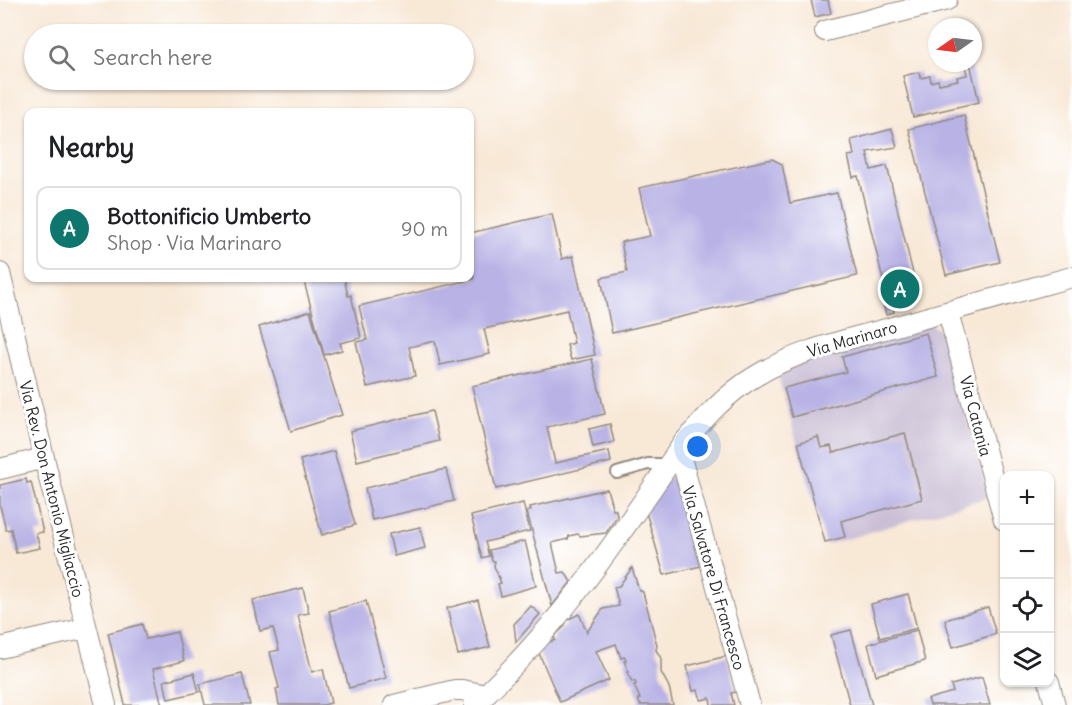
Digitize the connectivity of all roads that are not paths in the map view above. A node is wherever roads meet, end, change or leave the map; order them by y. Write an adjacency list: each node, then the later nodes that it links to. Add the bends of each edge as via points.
1 (947, 0): 2 (street)
2 (825, 31)
3 (0, 273): 7 (street, Via Rev. Don Antonio Migliaccio)
4 (1072, 277): 5 (street, Via Marinaro)
5 (948, 312): 6 (street, Via Marinaro, via 820,347 774,365 706,416); 10 (street, Via Catania)
6 (674, 457): 9 (lane); 14 (street, Via Marinaro, via 565,610); 17 (street, Via Salvatore Di Francesco)
7 (44, 458): 8 (street); 11 (street, Via Rev. Don Antonio Migliaccio)
8 (0, 470)
9 (617, 472)
10 (1000, 502)
11 (86, 628): 12 (street); 15 (street, Via Rev. Don Antonio Migliaccio)
12 (0, 648)
13 (1050, 687): 18 (street)
14 (480, 700): 16 (street, via 455,690)
15 (106, 705)
16 (394, 705)
17 (750, 705)
18 (1055, 705)

